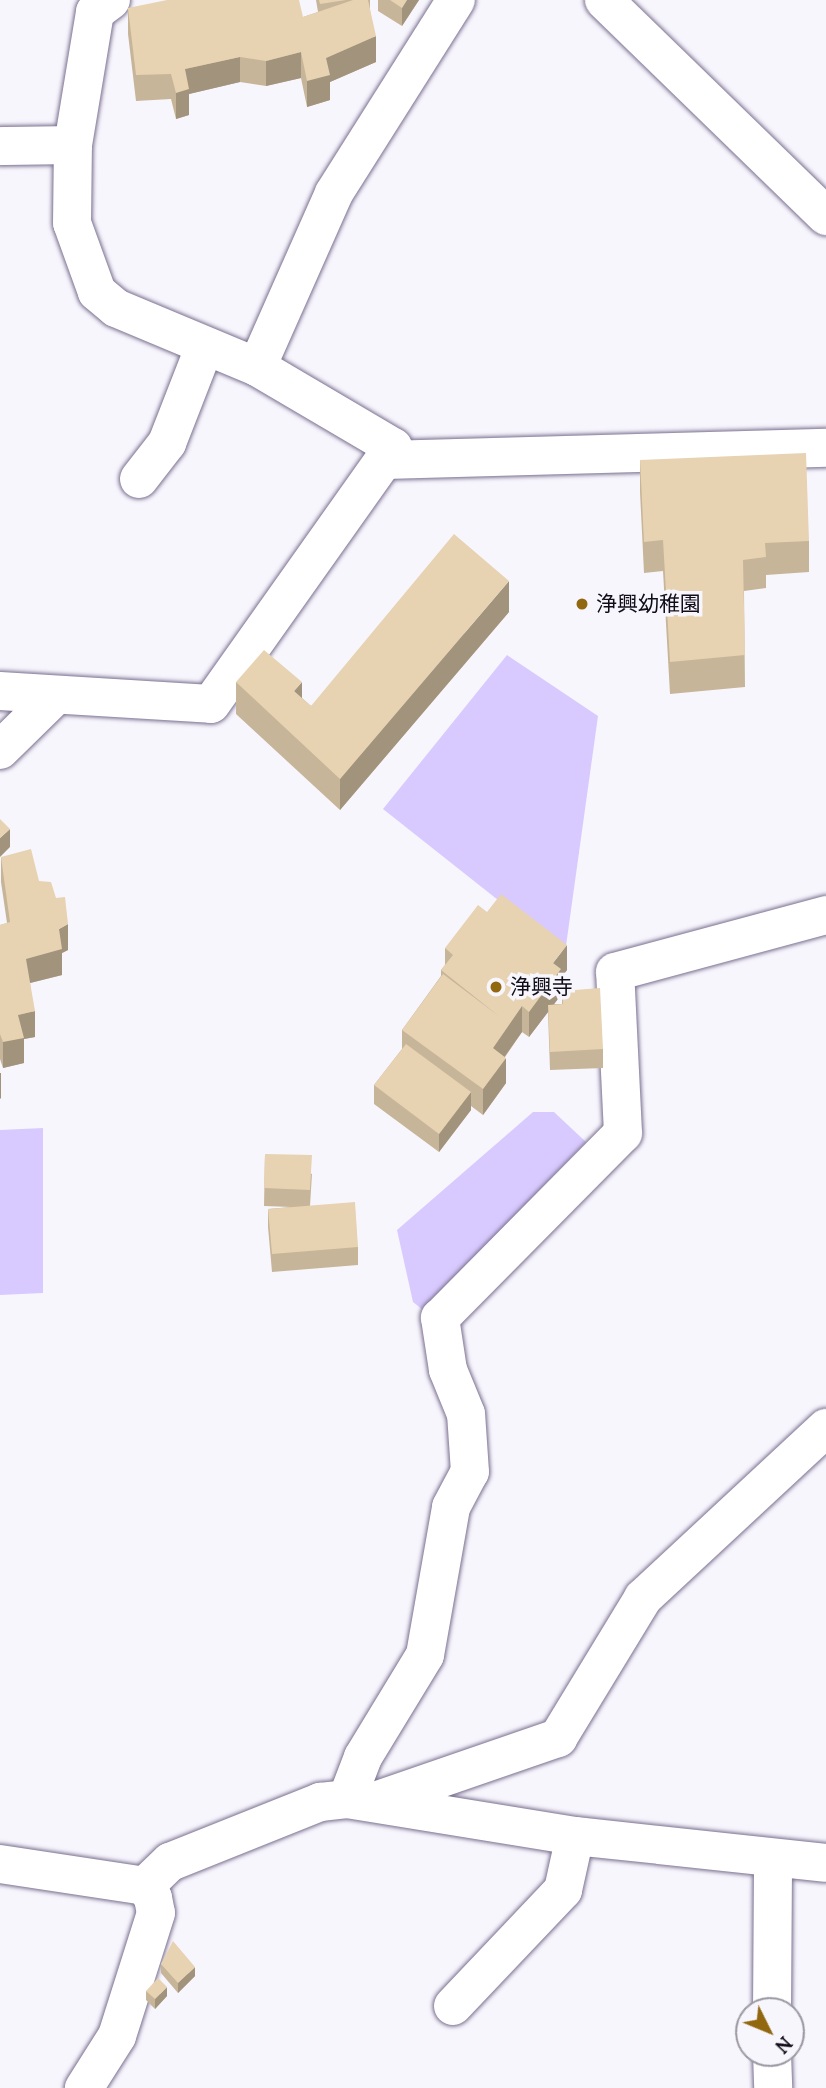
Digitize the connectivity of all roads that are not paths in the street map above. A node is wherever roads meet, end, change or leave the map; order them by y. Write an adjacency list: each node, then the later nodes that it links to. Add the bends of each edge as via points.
1 (456, 0): 8 (street, via 334,193)
2 (604, 0): 6 (street)
3 (93, 4): 4 (street)
4 (73, 145): 5 (street); 7 (street, via 72,223 97,292 116,308)
5 (0, 146)
6 (826, 216)
7 (204, 348): 8 (street); 11 (street, via 167,443)
8 (257, 367): 10 (street, via 393,447)
9 (826, 448): 10 (street)
10 (386, 460): 13 (street, via 211,704)
11 (139, 479)
12 (0, 691): 13 (street)
13 (56, 695): 14 (street)
14 (0, 750)
15 (826, 915): 17 (street, via 615,972 623,1133 440,1318 449,1370 466,1415 470,1472 451,1507 425,1655 363,1757)
16 (826, 1428): 17 (street, via 643,1598 558,1738)
17 (360, 1800): 18 (street); 22 (street, via 320,1802 170,1862)
18 (575, 1836): 19 (street); 24 (street, via 563,1890)
19 (773, 1858): 20 (street); 23 (street)
20 (826, 1863)
21 (0, 1864): 22 (street)
22 (145, 1886): 26 (street, via 156,1913 117,2036)
23 (772, 1997)
24 (453, 2006)
25 (772, 2067): 27 (street)
26 (83, 2088)
27 (773, 2088)

